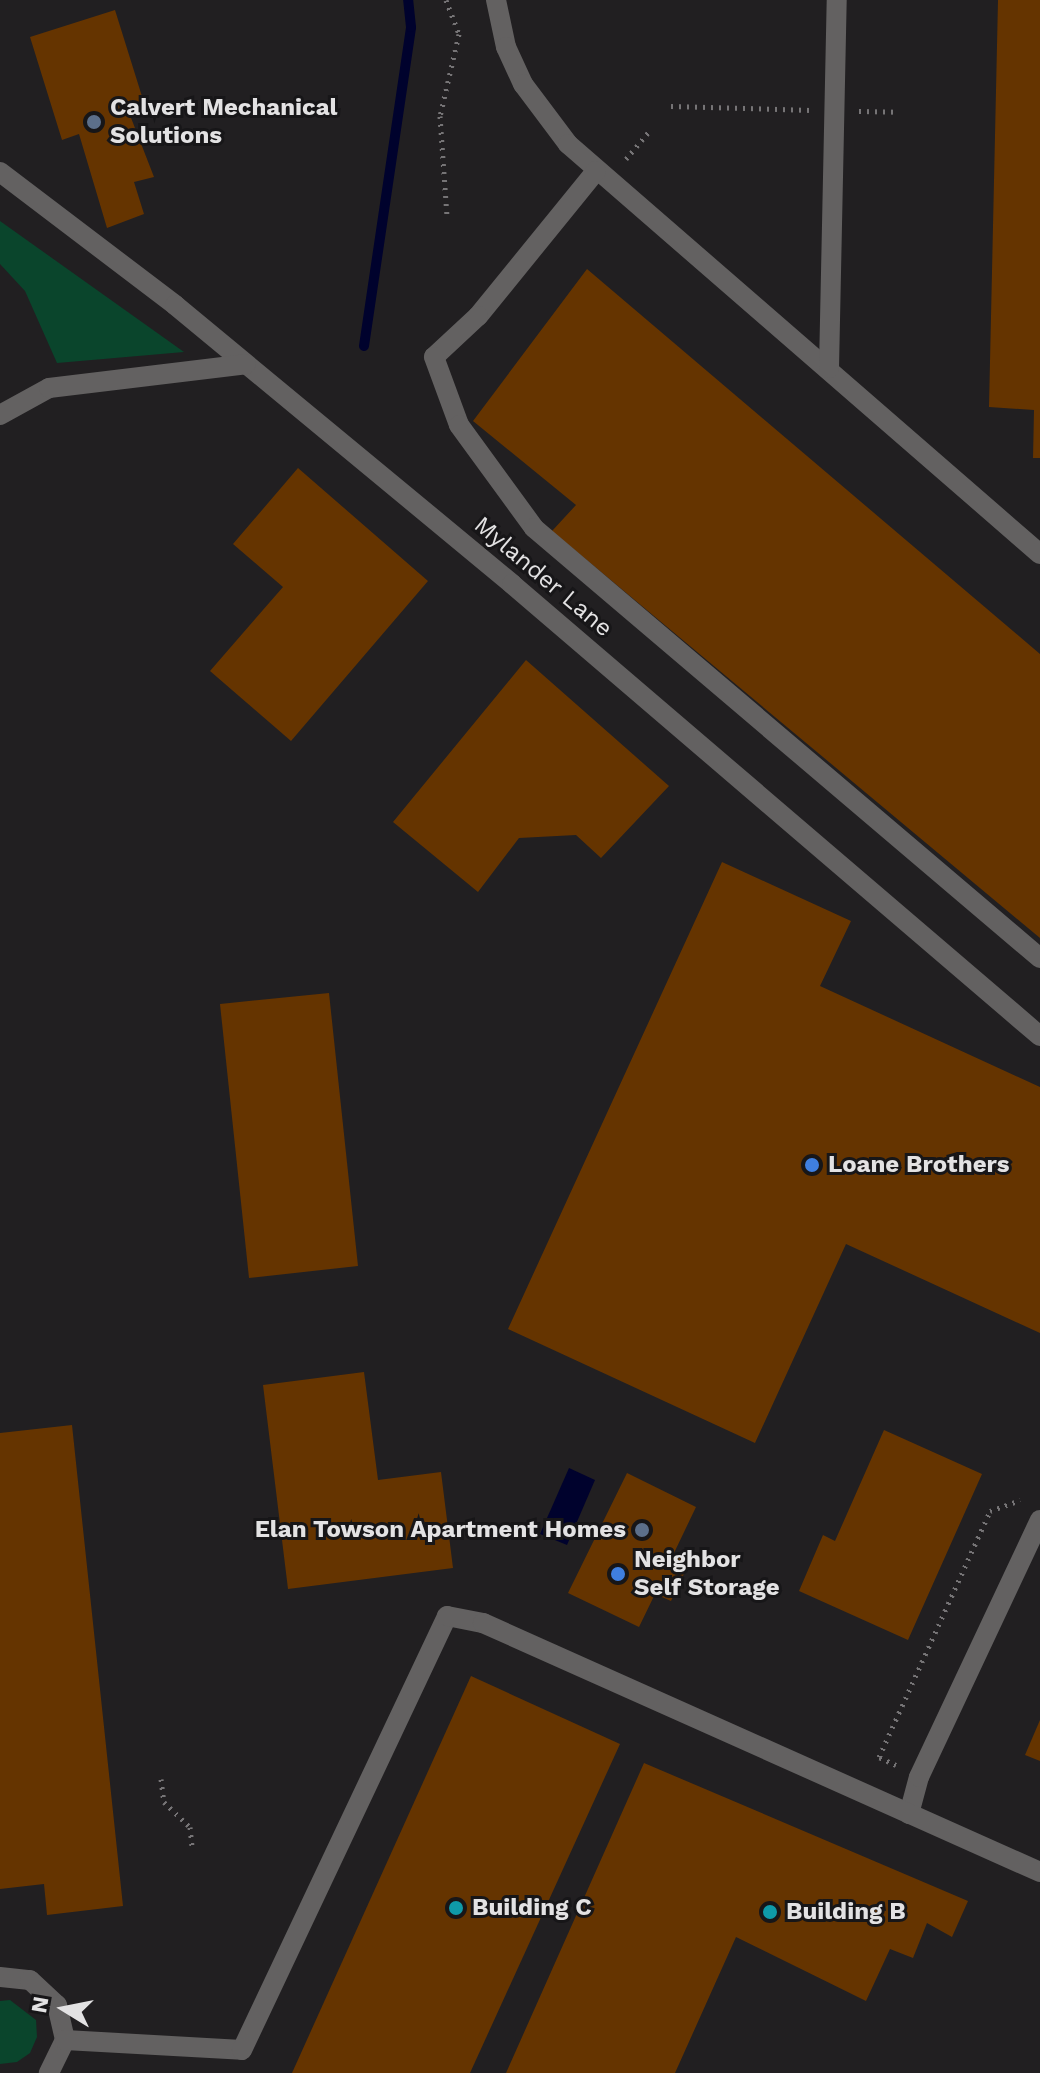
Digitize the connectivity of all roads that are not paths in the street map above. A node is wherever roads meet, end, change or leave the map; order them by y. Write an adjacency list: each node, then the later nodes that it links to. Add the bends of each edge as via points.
1 (496, 0): 3 (lane, via 506,47 523,84 552,125)
2 (837, 0): 6 (lane)
3 (596, 171): 6 (lane); 9 (lane, via 478,316 434,357 459,425 534,528)
4 (0, 172): 5 (lane, Mylander Lane)
5 (246, 364): 7 (lane, via 49,388); 10 (lane, Mylander Lane, via 525,594)
6 (829, 368): 8 (lane)
7 (0, 415)
8 (1040, 554)
9 (1040, 958)
10 (1040, 1036)
11 (1040, 1520): 12 (lane, via 919,1777)
12 (909, 1814): 13 (lane); 15 (lane, via 483,1623 447,1616 242,2050)
13 (1040, 1872)
14 (0, 1977): 15 (lane, via 30,1980 45,1990 60,2013)
15 (65, 2040): 16 (lane)
16 (49, 2073)

